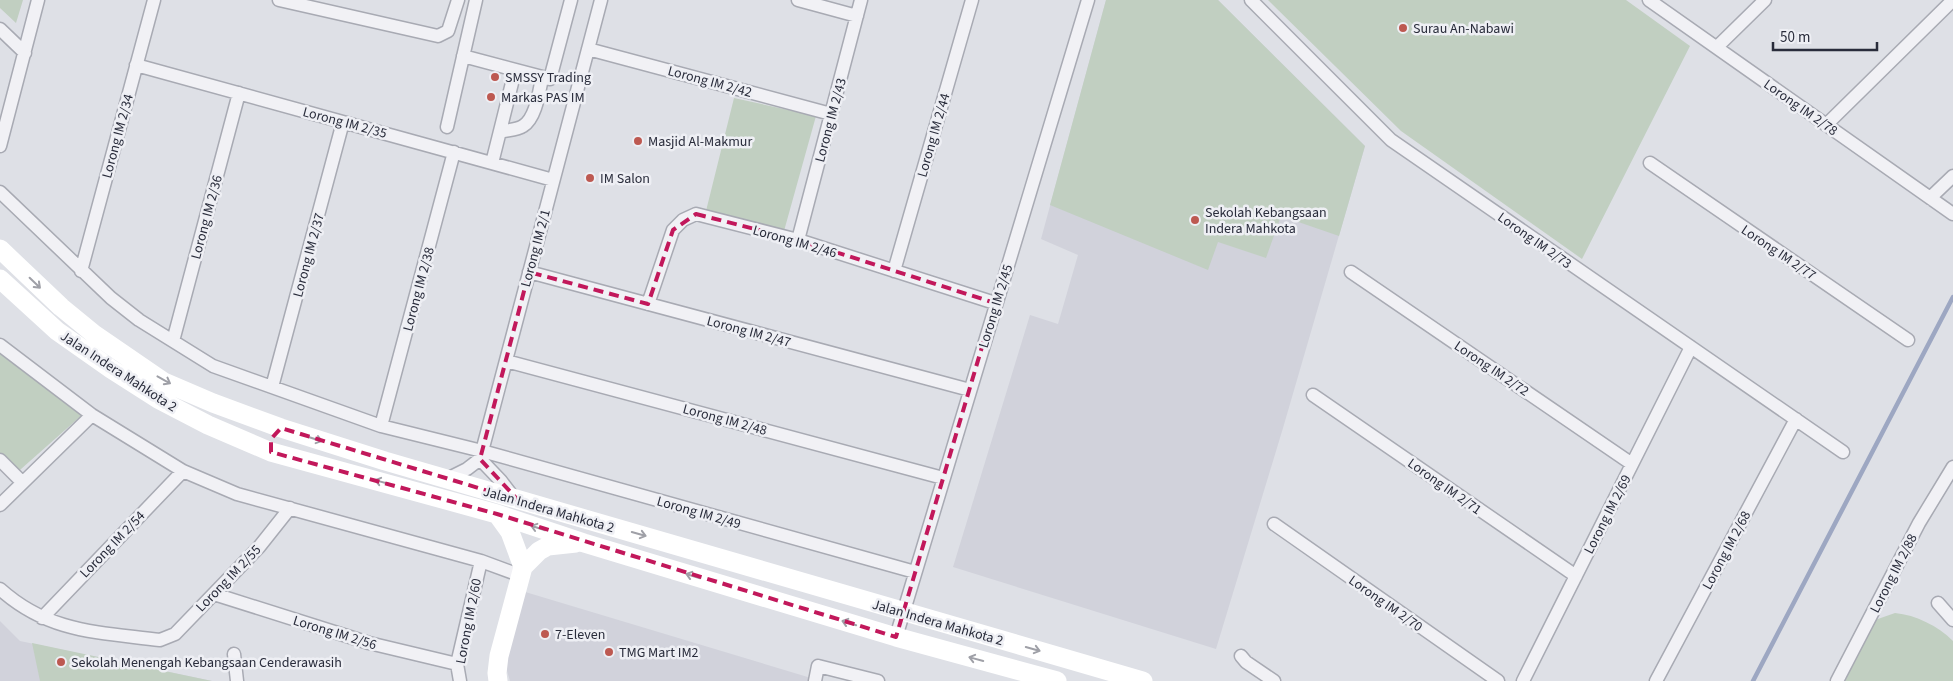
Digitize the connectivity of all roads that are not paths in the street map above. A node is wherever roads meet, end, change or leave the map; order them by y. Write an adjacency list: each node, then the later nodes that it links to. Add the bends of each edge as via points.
1 (38, 0): 20 (street)
2 (154, 0): 22 (street, Lorong IM 2/34)
3 (279, 0): 4 (street, via 438,36 448,31)
4 (458, 0)
5 (476, 0): 21 (street)
6 (571, 0): 24 (street, via 552,77 548,80)
7 (600, 0): 18 (street, Lorong IM 2/1)
8 (798, 0): 16 (street)
9 (861, 0): 16 (street, Lorong IM 2/43)
10 (972, 0): 42 (street, Lorong IM 2/44)
11 (1088, 0): 47 (street, Lorong IM 2/45)
12 (1250, 0): 52 (street, Lorong IM 2/73, via 1391,140)
13 (1649, 0): 19 (street, Lorong IM 2/78)
14 (1765, 0): 19 (street)
15 (1953, 0): 28 (street)
16 (857, 16): 26 (street, Lorong IM 2/43)
17 (0, 29): 20 (street)
18 (588, 48): 26 (street, Lorong IM 2/42); 36 (street, Lorong IM 2/1)
19 (1717, 48): 28 (street, Lorong IM 2/78)
20 (24, 53): 31 (street)
21 (463, 56): 23 (street); 29 (street)
22 (136, 65): 25 (street, Lorong IM 2/35); 43 (street, Lorong IM 2/34)
23 (515, 71): 24 (street); 30 (street)
24 (542, 78): 30 (street, via 528,122 522,127)
25 (239, 93): 27 (street, Lorong IM 2/35); 49 (street, Lorong IM 2/36)
26 (831, 114): 40 (street, Lorong IM 2/43)
27 (343, 122): 32 (street, Lorong IM 2/35); 54 (street, Lorong IM 2/37)
28 (1826, 125): 38 (street, Lorong IM 2/78)
29 (447, 127)
30 (500, 132): 33 (street)
31 (0, 146)
32 (454, 152): 33 (street, Lorong IM 2/35); 59 (street, Lorong IM 2/38)
33 (492, 163): 36 (street, Lorong IM 2/35)
34 (1650, 163): 50 (street, Lorong IM 2/77)
35 (1953, 176): 38 (street)
36 (554, 180): 44 (street, Lorong IM 2/1)
37 (0, 192): 43 (street, Lorong IM 2/49)
38 (1930, 198): 39 (street, Lorong IM 2/78)
39 (1953, 214)
40 (798, 240): 42 (street, Lorong IM 2/46); 48 (street, Lorong IM 2/46, via 696,214 673,230)
41 (0, 249): 60 (street, Jalan Indera Mahkota 2, one-way to 60, via 94,334 164,382)
42 (894, 270): 47 (street, Lorong IM 2/46)
43 (81, 271): 49 (street, Lorong IM 2/49, via 125,309)
44 (529, 272): 48 (street, Lorong IM 2/47); 53 (street, Lorong IM 2/1)
45 (1351, 272): 65 (street, Lorong IM 2/72)
46 (0, 279): 61 (street, Jalan Indera Mahkota 2, via 57,331 111,369 208,425)
47 (995, 303): 55 (street, Lorong IM 2/45)
48 (648, 304): 55 (street, Lorong IM 2/47)
49 (173, 340): 54 (street, Lorong IM 2/49, via 213,366)
50 (1908, 340)
51 (0, 346): 57 (street)
52 (1692, 347): 58 (street, Lorong IM 2/73); 65 (street, Lorong IM 2/69)
53 (506, 360): 63 (street, Lorong IM 2/1); 68 (street, Lorong IM 2/48)
54 (272, 387): 59 (street, Lorong IM 2/49)
55 (970, 390): 68 (street, Lorong IM 2/45)
56 (1314, 395): 80 (street, Lorong IM 2/71)
57 (92, 415): 67 (street); 70 (street)
58 (1796, 419): 62 (street, Lorong IM 2/73); 101 (street, Lorong IM 2/68)
59 (381, 426): 63 (street, Lorong IM 2/49)
60 (281, 428): 61 (street, via 271,439); 69 (street, Jalan Indera Mahkota 2, one-way to 69)
61 (271, 452): 74 (street, Jalan Indera Mahkota 2, one-way to 61)
62 (1843, 452)
63 (481, 455): 69 (street, via 467,469); 71 (street); 79 (street, Lorong IM 2/49)
64 (0, 460): 70 (street)
65 (1632, 464): 80 (street, Lorong IM 2/69)
66 (1953, 467): 102 (street, Lorong IM 2/88, via 1919,523)
67 (183, 471): 73 (street, via 237,494); 85 (street, Lorong IM 2/54)
68 (943, 478): 79 (street, Lorong IM 2/45)
69 (448, 479): 71 (street, Jalan Indera Mahkota 2)
70 (22, 482): 72 (street)
71 (514, 498): 84 (street, Jalan Indera Mahkota 2, one-way to 84)
72 (0, 505)
73 (290, 508): 77 (street); 82 (street, Lorong IM 2/55, via 259,547)
74 (497, 514): 76 (street, Jalan Indera Mahkota 2, one-way to 74); 78 (street, via 510,532)
75 (1274, 524): 99 (street, Lorong IM 2/70)
76 (584, 543): 78 (street, via 548,546 538,551); 87 (street, Jalan Indera Mahkota 2, one-way to 76)
77 (481, 561): 78 (street); 90 (street, Lorong IM 2/60)
78 (521, 571): 93 (street, via 499,656)
79 (915, 572): 84 (street, Lorong IM 2/45)
80 (1576, 576): 100 (street, Lorong IM 2/69)
81 (0, 589): 85 (street)
82 (214, 594): 85 (street, Lorong IM 2/55, via 175,634 160,640 60,625); 90 (street, Lorong IM 2/56, via 369,643)
83 (1938, 603): 86 (street)
84 (902, 611): 87 (street, Lorong IM 2/45); 97 (street, Jalan Indera Mahkota 2, one-way to 97)
85 (42, 618)
86 (1953, 620)
87 (896, 637): 96 (street, Jalan Indera Mahkota 2, one-way to 87)
88 (234, 654): 91 (street)
89 (1241, 656): 98 (street)
90 (458, 664): 92 (street, Lorong IM 2/60)
91 (237, 681)
92 (460, 681)
93 (498, 681)
94 (815, 681): 95 (street, via 818,666)
95 (878, 681)
96 (1057, 681)
97 (1143, 681)
98 (1274, 681)
99 (1498, 681)
100 (1523, 681)
101 (1656, 681)
102 (1836, 681)

